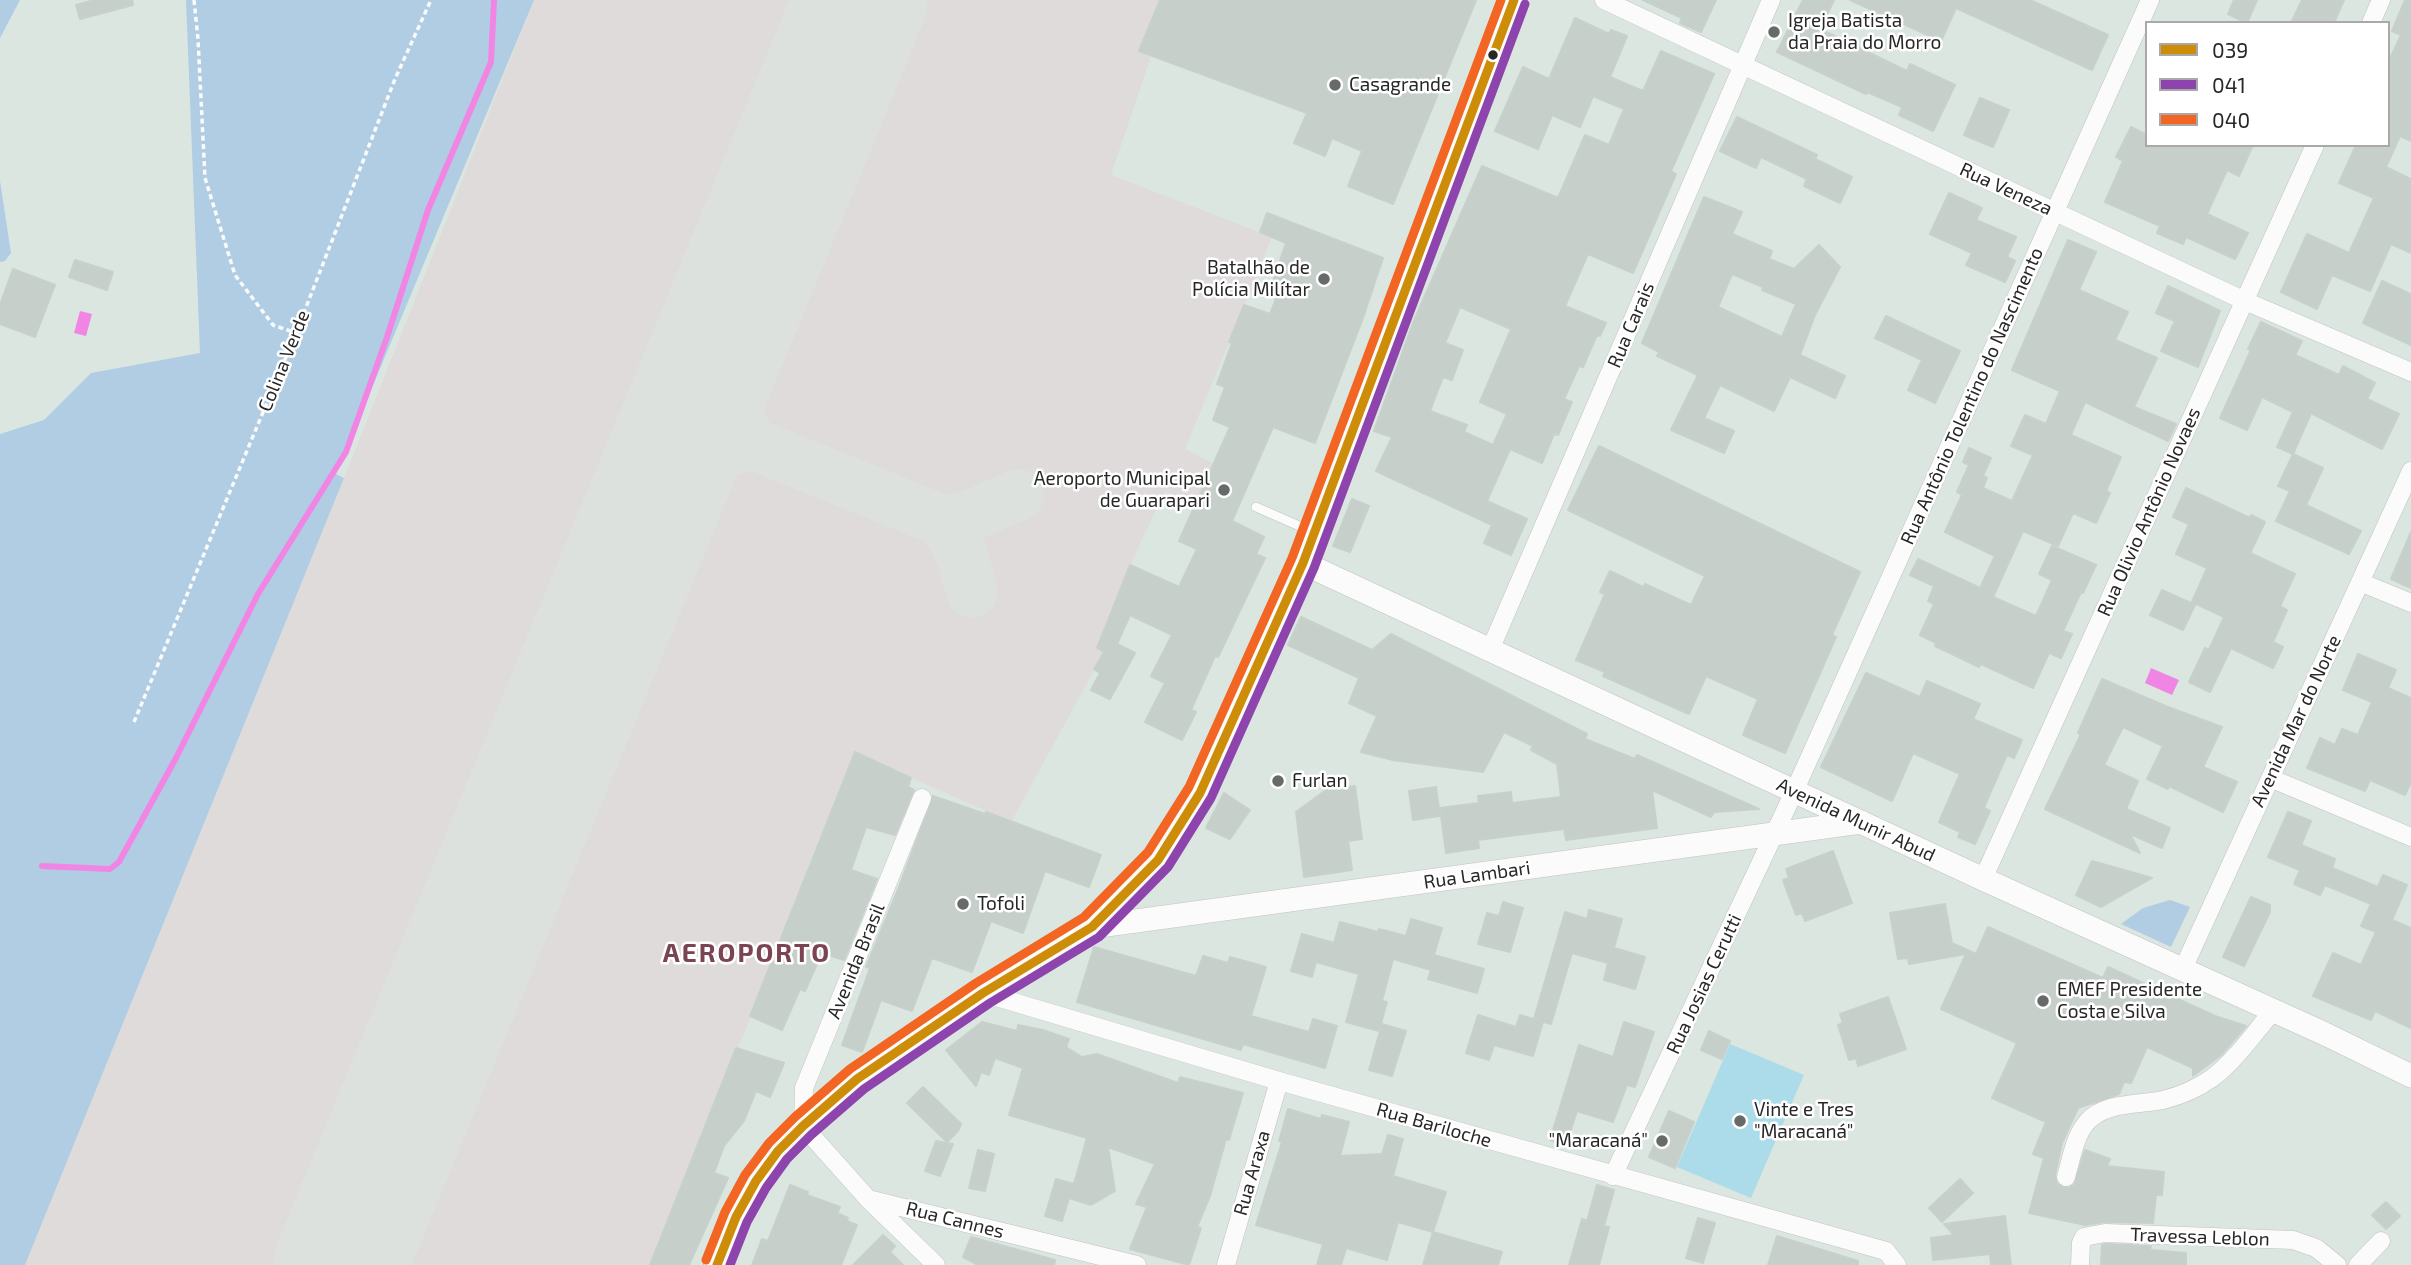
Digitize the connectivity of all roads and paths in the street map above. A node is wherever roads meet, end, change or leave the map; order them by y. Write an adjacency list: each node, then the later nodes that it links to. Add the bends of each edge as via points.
1 (194, 0): 13 (path, via 205,178 231,263 273,325)
2 (431, 0): 13 (path, Colina Verde, via 395,79)
3 (1514, 0): 17 (main road)
4 (1604, 0): 9 (street, Rua Veneza)
5 (1771, 0): 9 (street, Rua Carais)
6 (2150, 0): 11 (street, Rua Antônio Tolentino do Nascimento)
7 (2381, 0): 8 (street)
8 (2372, 21)
9 (1743, 66): 11 (street, Rua Veneza); 21 (street, Rua Carais)
10 (2314, 147): 12 (street, Rua Olivio Antônio Novaes)
11 (2054, 212): 12 (street, Rua Veneza); 24 (street, Rua Antônio Tolentino do Nascimento)
12 (2245, 300): 14 (street, Rua Veneza); 29 (street, Rua Olivio Antônio Novaes)
13 (296, 333): 22 (path, Colina Verde)
14 (2411, 372)
15 (2411, 471): 19 (street, Avenida Mar do Norte)
16 (1256, 507): 17 (lane)
17 (1314, 532): 18 (main road)
18 (1303, 563): 21 (street, Avenida Munir Abud); 30 (main road, via 1200,793 1158,860)
19 (2360, 582): 20 (street); 23 (street, Avenida Mar do Norte)
20 (2411, 603)
21 (1490, 650): 24 (street, Avenida Munir Abud)
22 (134, 722)
23 (2270, 778): 28 (street); 31 (street, Avenida Mar do Norte)
24 (1794, 792): 26 (street, Avenida Munir Abud); 27 (street, Rua Josias Cerutti)
25 (922, 798): 36 (street, Avenida Brasil, via 804,1088)
26 (1861, 822): 27 (street, Rua Lambari); 29 (street, Avenida Munir Abud)
27 (1774, 834): 30 (street, Rua Lambari); 37 (street, Rua Josias Cerutti)
28 (2411, 837)
29 (1983, 879): 31 (street, Avenida Munir Abud)
30 (1092, 927): 32 (main road)
31 (2182, 971): 33 (street, Avenida Munir Abud)
32 (983, 993): 35 (street, Rua Bariloche); 36 (main road, via 857,1079)
33 (2273, 1011): 34 (street, Avenida Munir Abud); 38 (street, via 2211,1079 2164,1100 2099,1112 2086,1122)
34 (2411, 1076)
35 (1279, 1081): 37 (street, Rua Bariloche); 45 (street, Rua Araxa)
36 (803, 1126): 39 (street); 42 (main road, via 756,1181)
37 (1613, 1176): 41 (street, Rua Bariloche)
38 (2066, 1177)
39 (868, 1199): 43 (street); 44 (street, Rua Cannes)
40 (2381, 1241): 49 (street)
41 (1892, 1258): 46 (street)
42 (717, 1265)
43 (936, 1265)
44 (1137, 1265)
45 (1226, 1265)
46 (1872, 1265)
47 (2080, 1265): 48 (street, Travessa Leblon, via 2084,1237 2105,1233 2293,1240 2316,1248)
48 (2337, 1265)
49 (2358, 1265)

